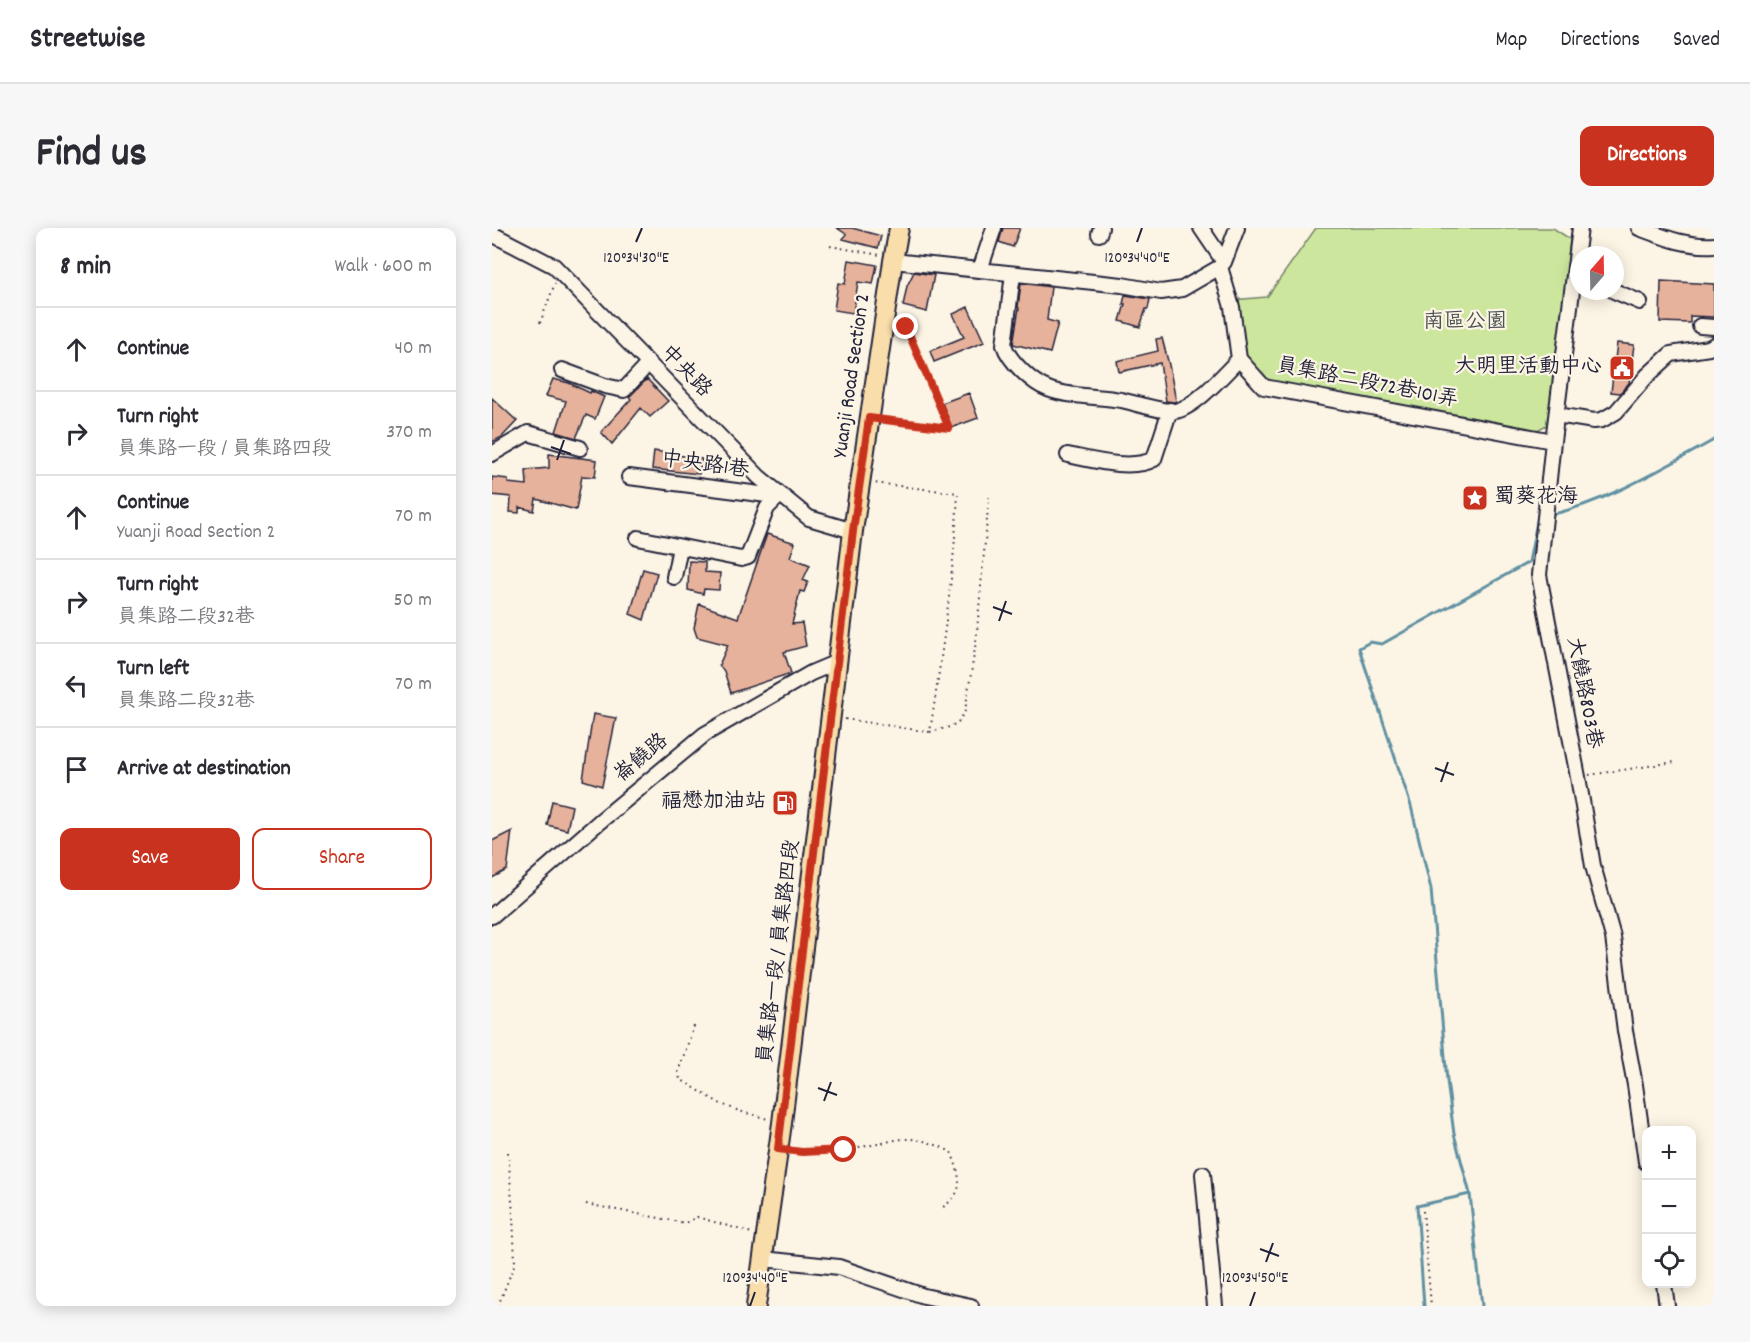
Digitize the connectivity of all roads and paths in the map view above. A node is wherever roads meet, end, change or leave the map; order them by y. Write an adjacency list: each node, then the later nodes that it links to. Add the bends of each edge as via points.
1 (899, 228): 11 (main road, Yuanji Road Section 2)
2 (994, 228): 13 (street)
3 (1201, 228): 12 (street)
4 (1237, 228): 12 (street)
5 (1580, 228): 10 (street, 大饒路803巷)
6 (1639, 228): 8 (street, via 1672,241)
7 (492, 234): 14 (street, 中央路)
8 (1714, 245)
9 (830, 246): 11 (path)
10 (1579, 246)
11 (893, 261): 13 (street); 27 (main road, Yuanji Road Section 2)
12 (1222, 265): 15 (street, via 1182,290 1161,292); 22 (street)
13 (980, 270): 15 (street)
14 (559, 272): 19 (path); 23 (street, 中央路)
15 (1013, 274): 25 (street, via 1004,345 1020,370 1047,389)
16 (1624, 295): 18 (street)
17 (1574, 300): 26 (street, 大饒路803巷)
18 (1640, 302)
19 (540, 323)
20 (906, 327): 27 (path, via 949,428)
21 (1714, 345): 26 (street, via 1671,354 1616,412 1602,420)
22 (1239, 359): 25 (street, via 1186,407); 28 (street, 員集路二段72巷101弄, via 1264,387)
23 (648, 364): 24 (street, via 624,390); 34 (street, 中央路)
24 (562, 370)
25 (1170, 410): 31 (street, via 1154,459 1147,463 1100,462)
26 (1557, 415): 28 (street, 大饒路803巷)
27 (869, 418): 33 (main road, Yuanji Road Section 2)
28 (1553, 441): 44 (street, 大饒路803巷, via 1539,575)
29 (580, 448): 30 (street, via 528,433)
30 (492, 454)
31 (1068, 455)
32 (629, 477): 34 (street, 中央路1巷)
33 (860, 482): 36 (main road, Yuanji Road Section 2); 42 (path, via 958,493)
34 (778, 497): 36 (street, 中央路, via 809,518); 38 (street, 中央路1巷, via 767,508 748,557)
35 (989, 497): 42 (path, via 976,642 965,711 950,727)
36 (853, 531): 40 (main road, 員集路一段 / 員集路四段)
37 (638, 537): 38 (street, 中央路1巷)
38 (680, 547): 39 (street)
39 (674, 577)
40 (837, 662): 41 (main road, 員集路一段 / 員集路四段); 45 (street, 崙饒路, via 705,734)
41 (831, 716): 42 (path); 47 (main road, 員集路一段 / 員集路四段)
42 (930, 732)
43 (1675, 762): 44 (path)
44 (1578, 777): 48 (street, 大饒路803巷, via 1593,866 1613,937 1624,1031)
45 (492, 916)
46 (694, 1026): 47 (path, via 678,1072 680,1079 719,1103)
47 (782, 1123): 49 (main road, 員集路一段 / 員集路四段)
48 (1642, 1130)
49 (778, 1149): 53 (path, via 844,1150 908,1138 942,1147 951,1152 958,1189); 55 (main road, 員集路一段 / 員集路四段)
50 (508, 1152): 58 (path, via 515,1263)
51 (1203, 1174): 61 (street)
52 (586, 1204): 55 (path, via 686,1223 697,1217)
53 (942, 1208)
54 (1423, 1211): 62 (path)
55 (766, 1238): 56 (main road, 員集路一段 / 員集路四段)
56 (762, 1259): 59 (main road, 員集路一段 / 員集路四段); 60 (street, via 839,1267 924,1296)
57 (1665, 1288): 63 (street)
58 (498, 1306)
59 (756, 1306)
60 (971, 1306)
61 (1215, 1306)
62 (1431, 1306)
63 (1667, 1306)

